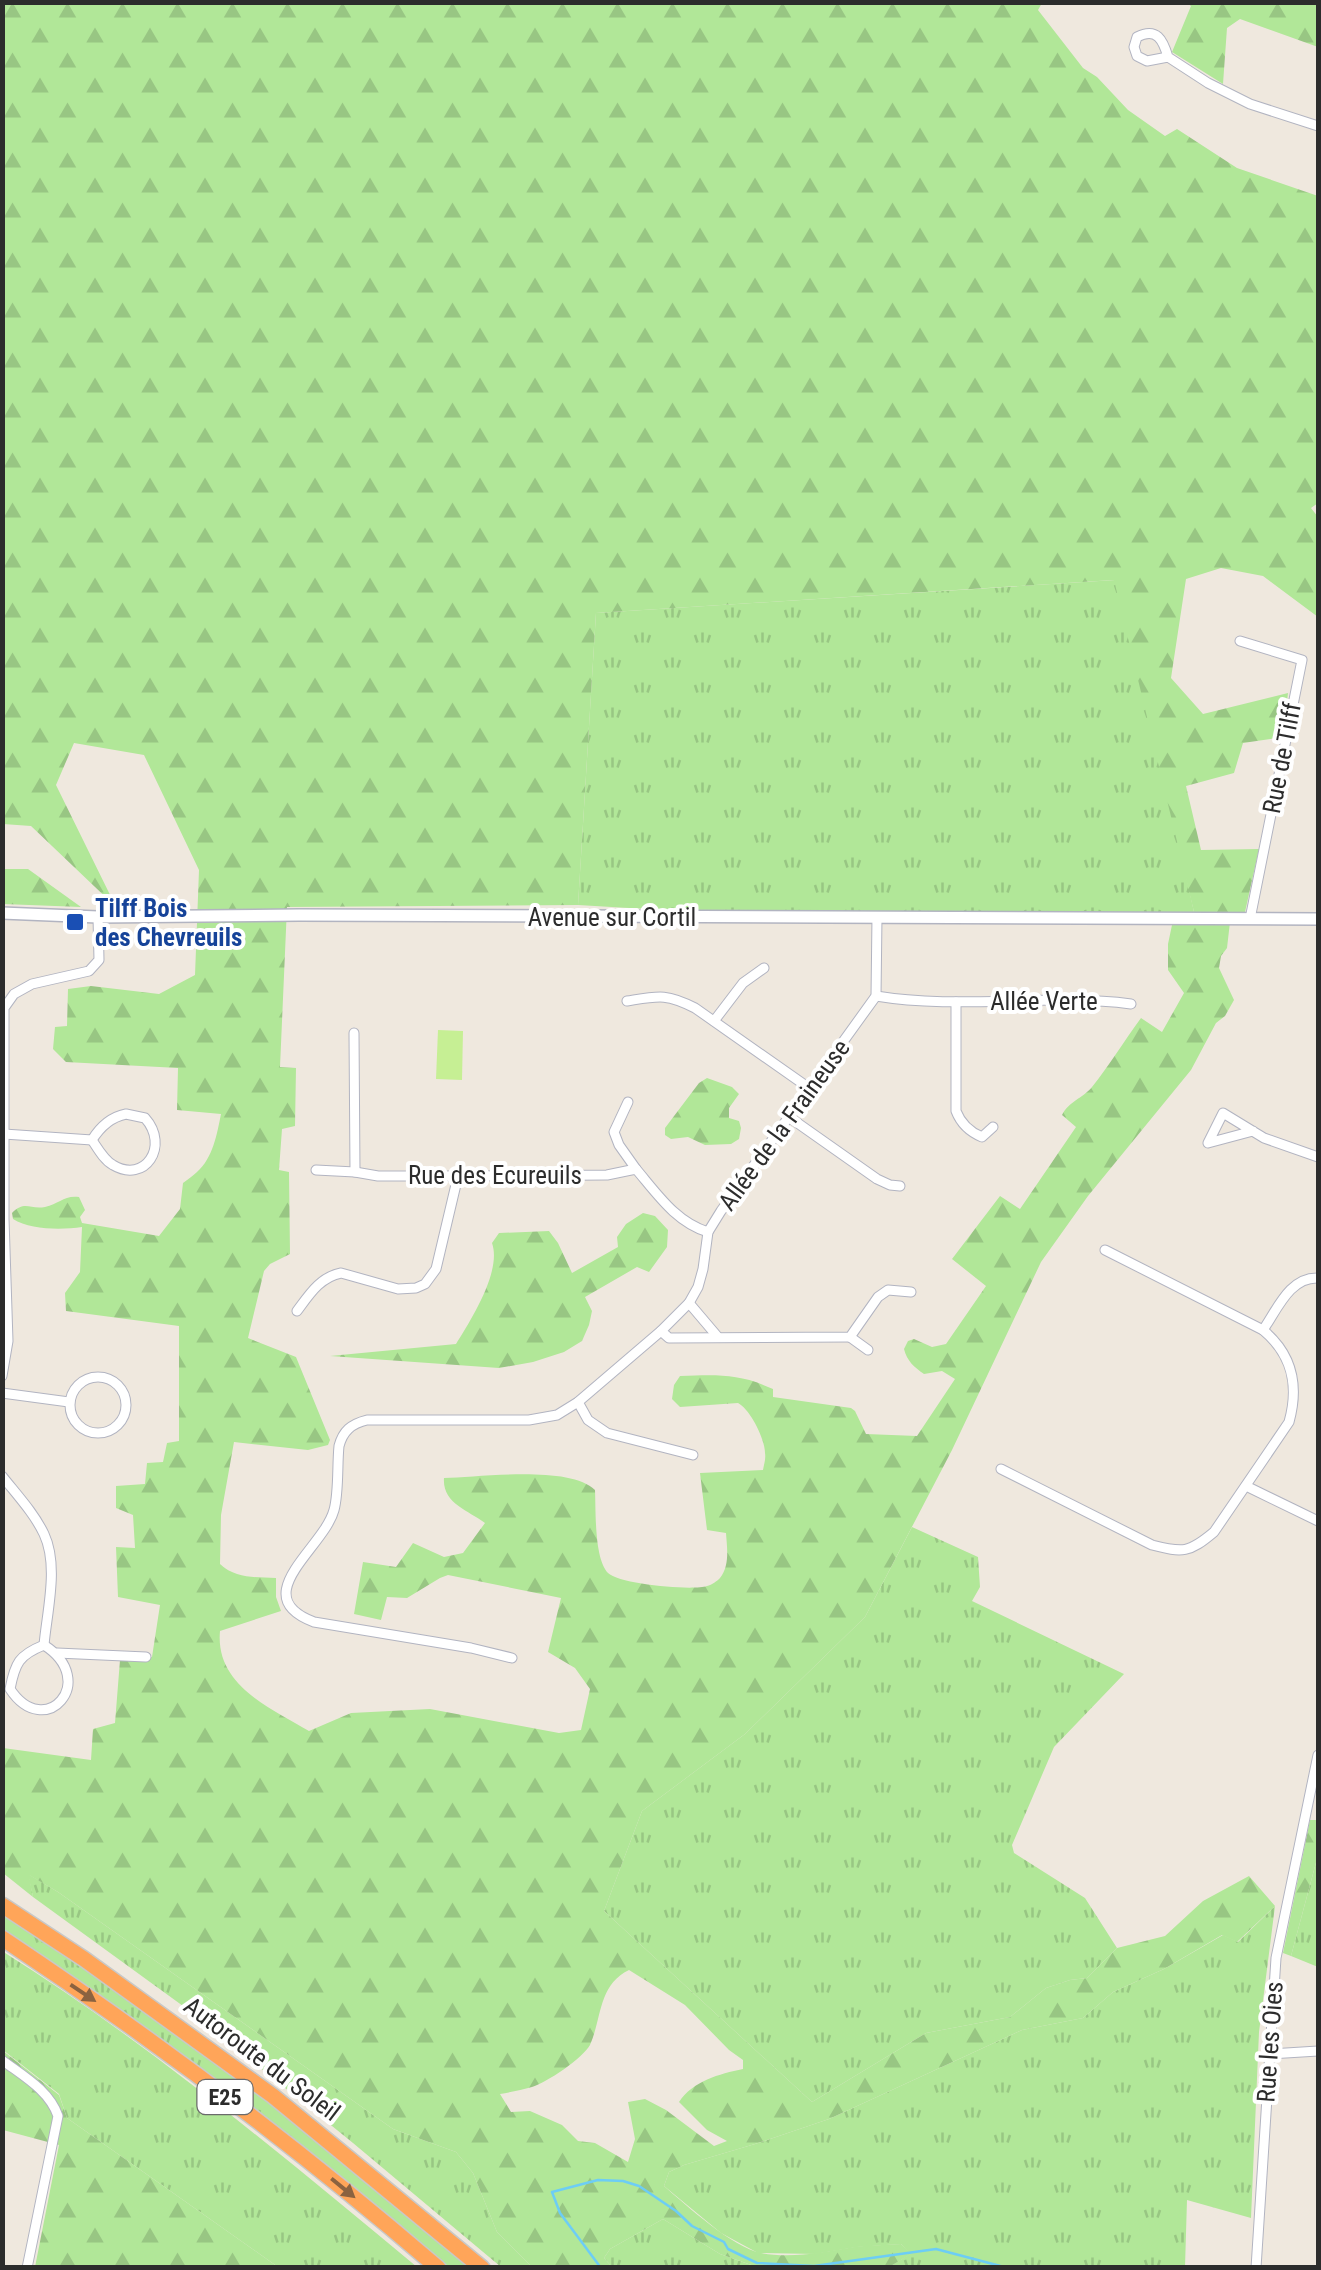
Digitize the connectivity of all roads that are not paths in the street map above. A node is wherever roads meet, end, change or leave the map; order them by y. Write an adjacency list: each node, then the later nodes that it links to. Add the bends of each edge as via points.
1 (1168, 58): 2 (street, via 1250,104)
2 (1318, 126)
3 (1240, 641): 7 (street, Rue de Tilff, via 1302,660)
4 (2, 913): 5 (main road, Avenue sur Cortil)
5 (98, 916): 6 (main road, Avenue sur Cortil); 21 (street, via 99,960 89,971 32,984 4,1008)
6 (877, 917): 7 (main road, Avenue sur Cortil); 10 (street)
7 (1250, 919): 8 (main road)
8 (1318, 919)
9 (764, 968): 14 (street)
10 (876, 996): 12 (street, Allée Verte); 16 (street, Allée de la Fraineuse)
11 (627, 1001): 14 (street, via 676,998)
12 (956, 1002): 13 (street, Allée Verte); 19 (street, Allée Verte, via 956,1112 975,1134 982,1137)
13 (1132, 1004)
14 (714, 1021): 16 (street)
15 (354, 1033): 26 (street)
16 (810, 1088): 18 (street, Allée de la Fraineuse)
17 (628, 1102): 25 (street, via 614,1132)
18 (790, 1117): 28 (street, via 876,1179); 29 (street, Allée de la Fraineuse)
19 (993, 1128)
20 (1253, 1131): 20 (street, via 1223,1113 1208,1143 1223,1139); 23 (street)
21 (4, 1134): 22 (street); 40 (street, via 8,1341)
22 (92, 1140): 22 (street, via 114,1166 126,1169 146,1164 157,1142 145,1118 126,1114)
23 (1318, 1157)
24 (316, 1170): 26 (street, Rue des Ecureuils)
25 (636, 1170): 27 (street, Rue des Ecureuils); 29 (street, via 677,1217)
26 (355, 1172): 27 (street, Rue des Ecureuils)
27 (458, 1176): 34 (street, via 436,1269 425,1284 398,1289 331,1275)
28 (900, 1186)
29 (708, 1232): 33 (street, Allée de la Fraineuse)
30 (1105, 1250): 35 (street)
31 (1318, 1278): 35 (street, via 1294,1284)
32 (910, 1292): 38 (street, via 888,1290 878,1297)
33 (689, 1304): 36 (street, Allée de la Fraineuse); 37 (street)
34 (297, 1311)
35 (1264, 1330): 47 (street, via 1294,1375 1295,1402)
36 (662, 1332): 37 (street, via 669,1338); 43 (street, Allée de la Fraineuse)
37 (717, 1336): 38 (street)
38 (850, 1336): 39 (street)
39 (868, 1350)
40 (2, 1376)
41 (2, 1393): 42 (street)
42 (69, 1402): 42 (street, via 72,1418 92,1433 120,1424 128,1404 106,1378 81,1383)
43 (578, 1402): 44 (street, via 607,1433); 52 (street, Allée de la Fraineuse, via 529,1420 367,1420 349,1428 338,1446 336,1507 286,1589 290,1608 314,1622)
44 (693, 1455)
45 (1001, 1469): 47 (street, via 1152,1545 1179,1552 1214,1532)
46 (2, 1476): 49 (street, via 46,1538 51,1568)
47 (1246, 1486): 48 (street)
48 (1318, 1521)
49 (44, 1644): 50 (street); 50 (street, via 14,1666 10,1689 18,1701 48,1710 61,1702 69,1687)
50 (58, 1653): 51 (street)
51 (146, 1657)
52 (512, 1658)
53 (1318, 1755): 55 (street, Rue les Oies)
54 (1318, 1816): 55 (street)
55 (1305, 1820): 59 (street, Rue les Oies, via 1276,1958)
56 (2, 1904): 63 (highway, Autoroute du Soleil / E25, via 273,2096)
57 (2, 1938): 62 (highway, Autoroute du Soleil / E25, one-way to 62, via 228,2099)
58 (1318, 2051): 59 (street)
59 (1269, 2054): 64 (street, Rue les Oies)
60 (2, 2060): 61 (street, via 46,2094 58,2116)
61 (28, 2268)
62 (438, 2268)
63 (482, 2268)
64 (1256, 2268)

